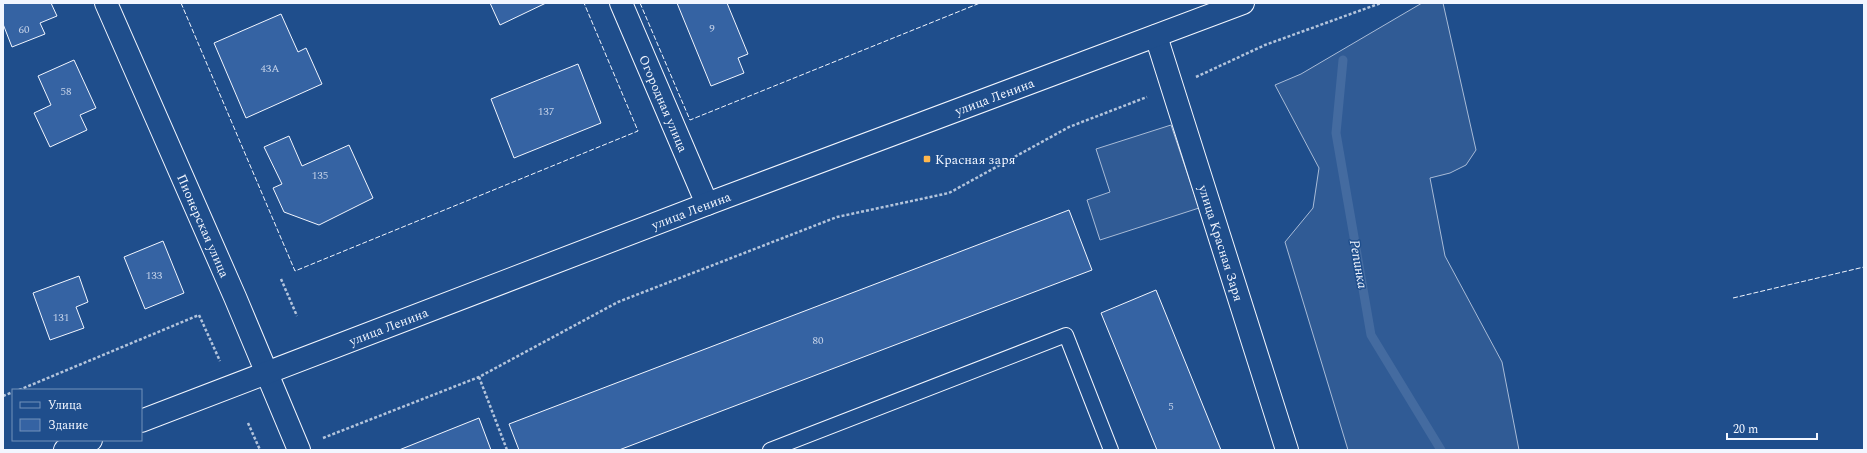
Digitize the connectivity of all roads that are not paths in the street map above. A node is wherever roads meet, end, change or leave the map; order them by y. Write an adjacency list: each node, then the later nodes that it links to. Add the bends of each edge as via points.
1 (106, 3): 6 (main road, Пионерская улица)
2 (621, 3): 5 (main road, Огородная улица)
3 (1243, 3): 4 (main road, улица Ленина)
4 (1156, 36): 5 (main road, улица Ленина); 13 (main road, улица Красная Заря)
5 (707, 204): 6 (main road, улица Ленина)
6 (266, 373): 7 (main road, улица Ленина); 9 (main road, Пионерская улица)
7 (142, 421)
8 (88, 441): 10 (main road)
9 (298, 449)
10 (65, 450)
11 (770, 450): 12 (lane, via 1066,335)
12 (1111, 450)
13 (1287, 450)

